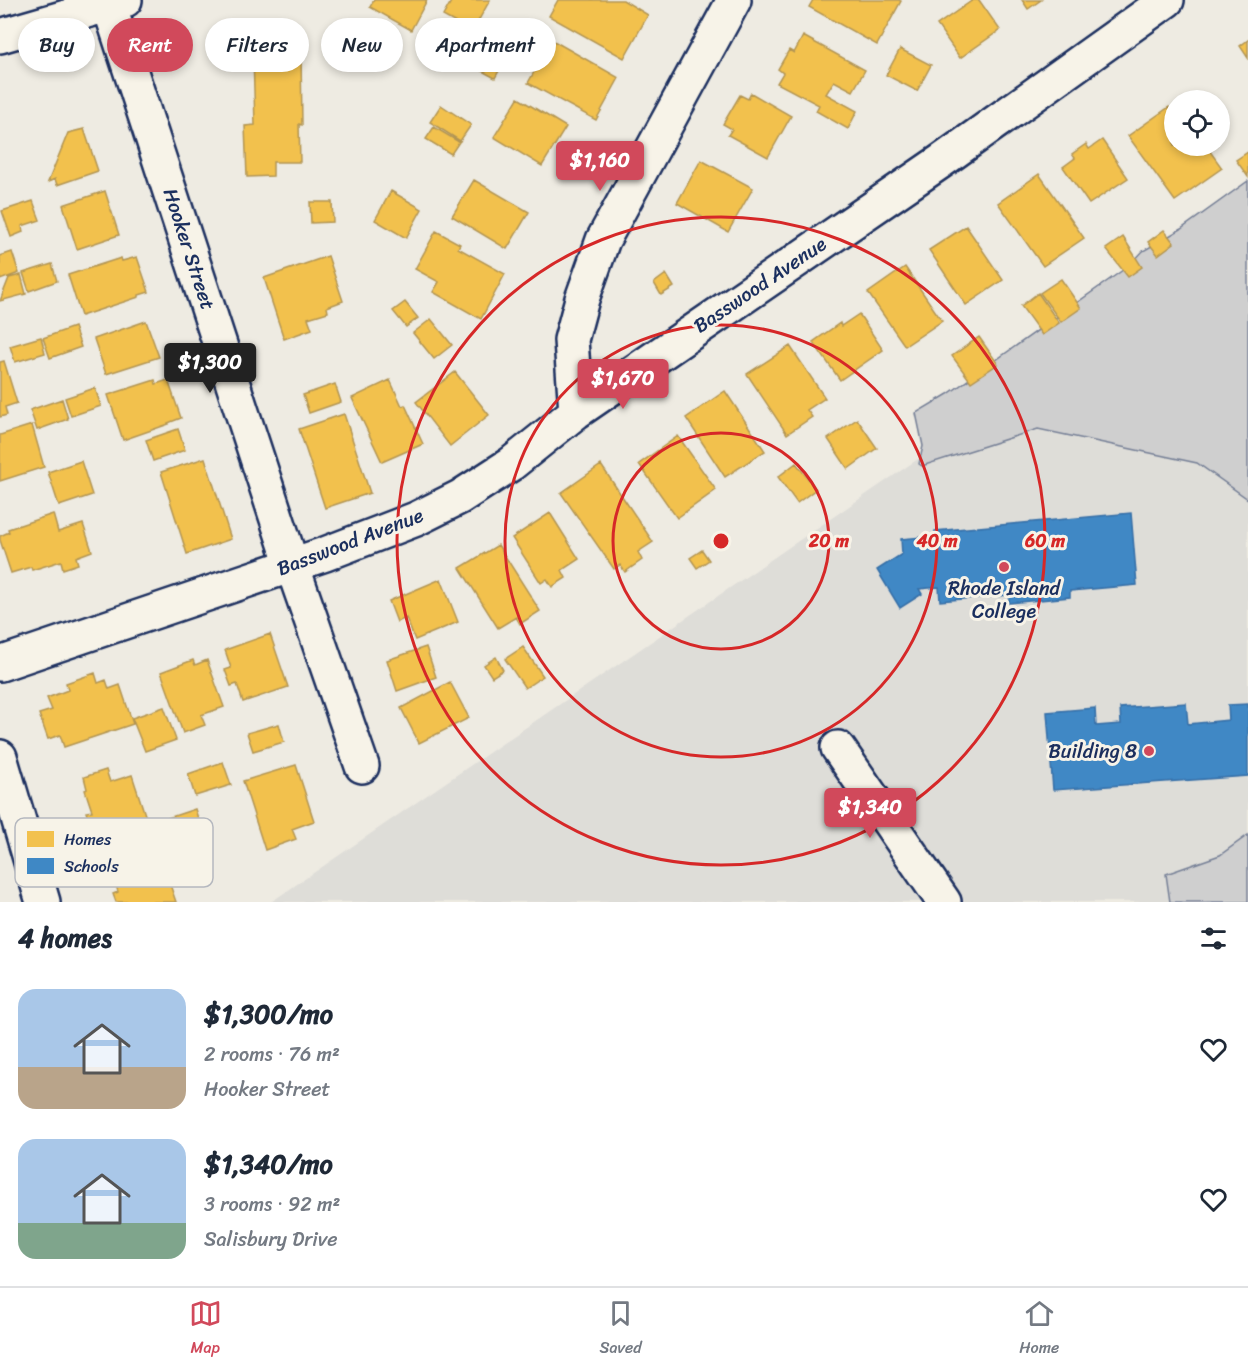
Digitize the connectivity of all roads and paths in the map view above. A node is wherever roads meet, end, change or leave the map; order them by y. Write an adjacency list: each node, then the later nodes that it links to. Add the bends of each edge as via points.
1 (734, 0): 5 (street, via 603,240 571,340)
2 (1167, 0): 5 (street, Basswood Avenue, via 940,162)
3 (117, 3): 4 (street); 6 (street, Hooker Street)
4 (0, 36)
5 (576, 412): 6 (street, Basswood Avenue, via 511,464 460,497 417,519)
6 (292, 565): 7 (street, Basswood Avenue); 10 (street, Hooker Street)
7 (0, 664)
8 (838, 748): 14 (street)
9 (0, 757): 11 (street)
10 (362, 766)
11 (18, 818)
12 (39, 887): 13 (street)
13 (43, 902)
14 (945, 902)

